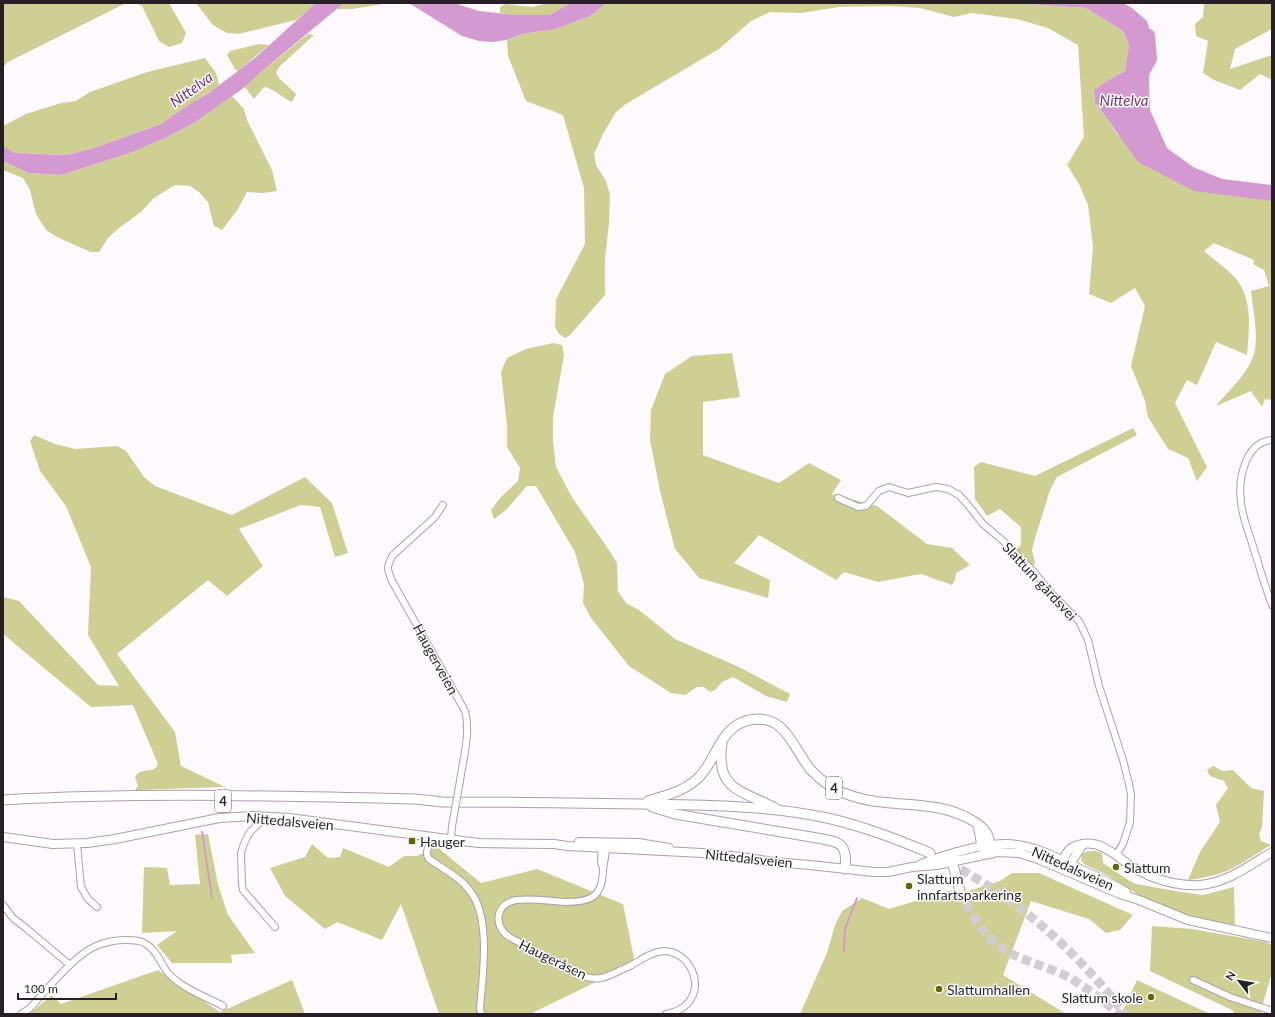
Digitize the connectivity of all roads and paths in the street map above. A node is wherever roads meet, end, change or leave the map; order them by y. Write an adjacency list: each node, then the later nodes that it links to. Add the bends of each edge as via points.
1 (1272, 440): 4 (street, via 1259,443 1251,453 1240,490 1242,508)
2 (838, 498): 20 (street, Slattum gårdsvei, via 858,507 866,506 879,491 889,487 908,492 936,487 948,489 959,495 983,524 1007,545 1079,621 1088,640 1131,795 1130,822)
3 (443, 505): 14 (street, Haugerveien, bridge, via 435,517 394,555 388,562 387,569 467,719 468,732)
4 (1272, 605)
5 (723, 739): 8 (highway, 4, via 706,768 694,781 679,791); 10 (highway, 4, via 720,761 729,782 744,794); 17 (highway, 4, via 732,728 742,722 756,719 769,721 785,731 810,769 836,790 858,798 921,804 958,813 978,824)
6 (3, 800): 7 (highway, 4, via 196,795 415,799)
7 (443, 802): 8 (highway, 4); 9 (highway, 4, via 415,805 154,801)
8 (641, 804): 10 (highway, 4); 23 (highway, 4, via 675,814 835,842 842,846 845,852)
9 (3, 806)
10 (780, 810): 19 (highway, 4, via 851,824)
11 (264, 817): 13 (main road, Nittedalsveien); 15 (main road, Nittedalsveien, via 219,818); 29 (street, via 249,834 242,849 242,885 243,890)
12 (3, 837): 15 (main road, Nittedalsveien, via 53,844)
13 (434, 837): 14 (main road, Nittedalsveien); 37 (street, via 427,850 429,859 461,880 479,907 484,951)
14 (451, 839): 16 (main road, Nittedalsveien, via 485,843)
15 (77, 844): 28 (street, via 81,887 88,899)
16 (604, 846): 23 (main road, Nittedalsveien, via 733,856); 35 (street, Haugeråsen, via 601,885 592,898 575,902 513,901 500,911 498,923 506,935 580,975 596,979 610,976 654,953 662,951 676,954 687,962 695,982 688,1003)
17 (988, 848): 21 (main road, Nittedalsveien); 22 (main road, Nittedalsveien, via 1009,844 1028,847); 24 (main road, Nittedalsveien, via 1019,853)
18 (1272, 852): 20 (main road, via 1224,879 1200,885 1152,877)
19 (930, 853)
20 (1116, 855): 22 (main road, via 1089,843 1083,844)
21 (954, 857): 23 (main road, Nittedalsveien, via 935,858 912,867 882,872); 25 (highway)
22 (1066, 862): 24 (main road); 26 (main road, Nittedalsveien)
23 (845, 869)
24 (1063, 870): 26 (main road, Nittedalsveien)
25 (960, 891)
26 (1139, 900): 30 (main road, Nittedalsveien, via 1188,920)
27 (3, 905): 31 (street, via 13,918)
28 (97, 907)
29 (274, 927)
30 (1272, 938)
31 (70, 965): 33 (street, via 98,945 117,940 135,940 146,943 170,975 186,987); 36 (street, via 30,1008)
32 (1193, 980): 34 (street, via 1230,997)
33 (223, 1006)
34 (1272, 1011)
35 (670, 1013)
36 (21, 1014)
37 (481, 1014)

